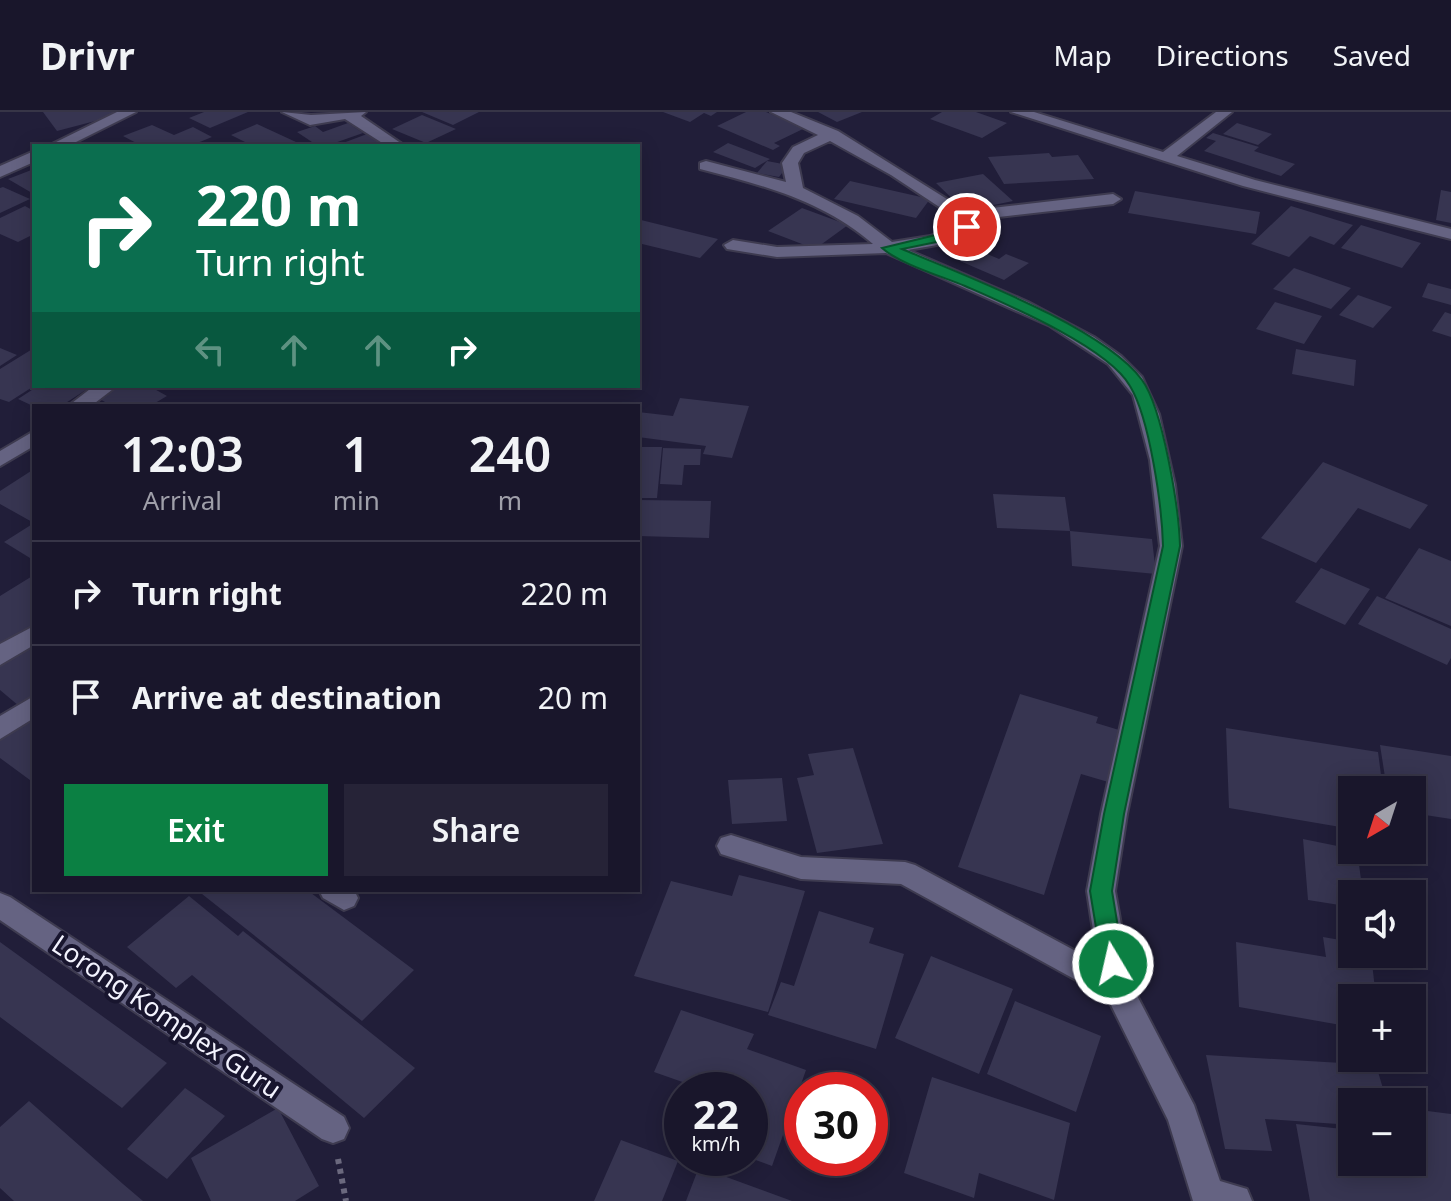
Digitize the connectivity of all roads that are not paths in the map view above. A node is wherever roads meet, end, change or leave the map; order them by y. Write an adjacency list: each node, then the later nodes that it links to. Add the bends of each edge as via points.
1 (129, 112): 8 (street)
2 (289, 112): 6 (street, via 310,120)
3 (778, 112): 7 (street)
4 (1018, 112): 11 (street)
5 (1225, 112): 11 (street)
6 (355, 113): 9 (street)
7 (833, 134): 14 (street, via 798,150 790,163); 16 (street, via 908,176)
8 (60, 144)
9 (394, 144)
10 (32, 157): 13 (street)
11 (1165, 158): 17 (street)
12 (706, 166): 14 (street)
13 (0, 172)
14 (795, 190): 19 (street, via 862,225)
15 (1113, 199): 16 (street)
16 (963, 216): 19 (street, via 967,227 961,232)
17 (1451, 234)
18 (733, 245): 19 (street, via 777,252)
19 (889, 248): 31 (street, via 1013,302 1110,355 1137,383 1148,413 1170,510 1171,546 1101,891)
20 (104, 388): 21 (street)
21 (81, 404)
22 (0, 433): 23 (street)
23 (29, 440): 24 (street)
24 (0, 460)
25 (32, 635): 26 (street)
26 (0, 656)
27 (32, 706): 28 (street)
28 (0, 729)
29 (731, 846): 31 (street, via 801,868 905,873)
30 (0, 905): 32 (street, Lorong Komplex Guru)
31 (1117, 988): 33 (street, via 1183,1116)
32 (333, 1128)
33 (1218, 1199)

